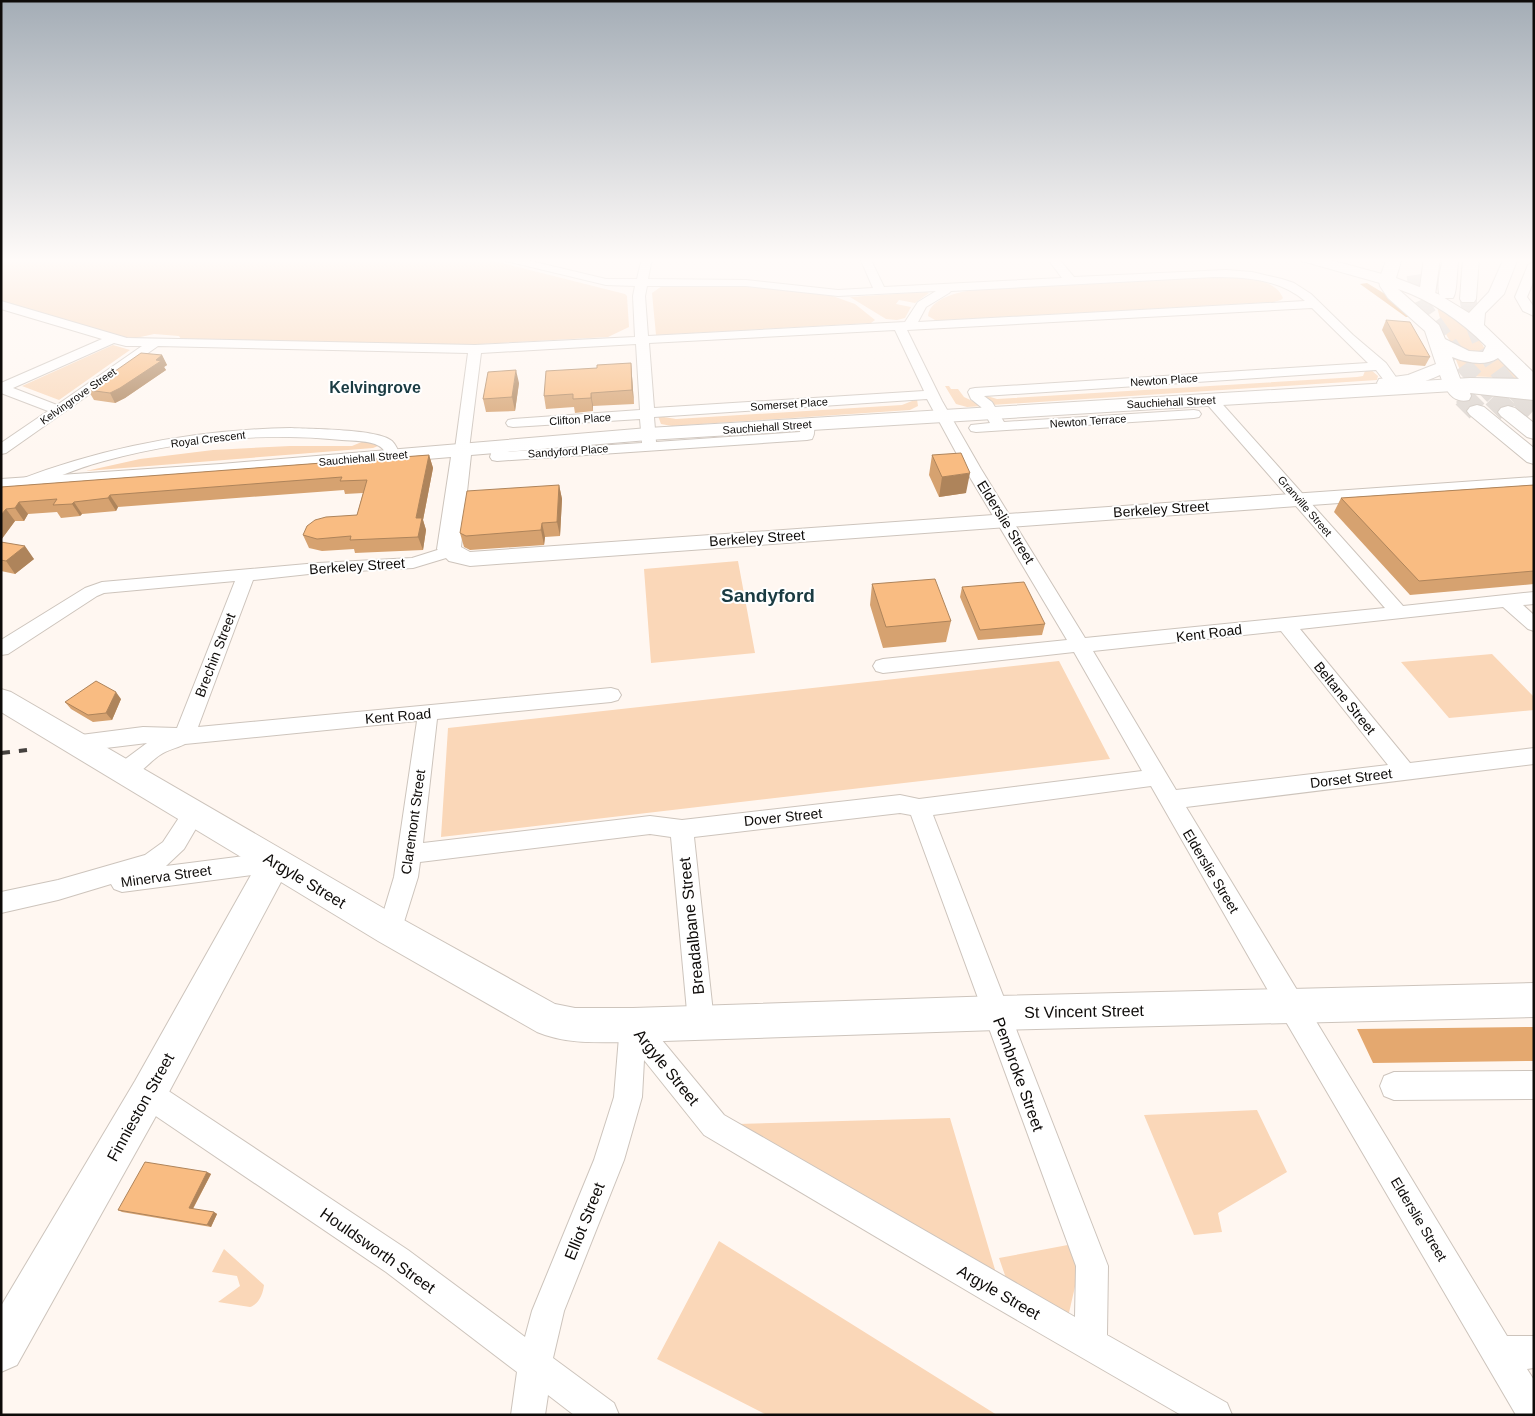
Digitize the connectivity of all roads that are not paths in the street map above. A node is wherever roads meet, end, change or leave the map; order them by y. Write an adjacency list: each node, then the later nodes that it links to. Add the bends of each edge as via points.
1 (63, 324): 13 (street)
2 (641, 324): 12 (street)
3 (922, 324): 9 (street)
4 (1333, 324): 18 (street)
5 (1425, 324): 10 (main road)
6 (1432, 324): 10 (main road)
7 (1471, 324): 11 (main road)
8 (1478, 324): 11 (main road)
9 (904, 325): 12 (street); 22 (street, Elderslie Street)
10 (1436, 336): 11 (main road, via 1462,354 1475,357 1490,356); 16 (main road)
11 (1485, 337): 17 (main road); 19 (main road)
12 (642, 338): 15 (street); 30 (street)
13 (112, 339): 14 (street); 20 (street)
14 (155, 343): 15 (street); 27 (street, Kelvingrove Street)
15 (475, 349): 39 (street)
16 (1446, 366): 18 (main road, via 1412,380); 21 (main road)
17 (1534, 370)
18 (1384, 375): 24 (main road, via 1271,390); 33 (street, Newton Place, via 976,392)
19 (1534, 384): 21 (main road, Sauchiehall Street, via 1470,384)
20 (1, 388): 27 (street)
21 (1458, 391): 23 (main road); 24 (main road, Sauchiehall Street)
22 (931, 394): 30 (street, Somerset Place); 32 (street, Elderslie Street)
23 (1534, 394)
24 (1247, 397): 25 (main road, Sauchiehall Street)
25 (1211, 400): 26 (main road, Sauchiehall Street); 44 (street, Granville Street)
26 (1172, 409): 31 (street); 33 (main road, Sauchiehall Street)
27 (58, 410): 38 (street, Kelvingrove Street)
28 (1477, 411): 41 (main road)
29 (1508, 412): 36 (main road)
30 (647, 413): 34 (street, Clifton Place); 37 (street)
31 (1194, 414)
32 (942, 416): 33 (main road, Sauchiehall Street); 37 (main road, Sauchiehall Street, via 807,424); 45 (street, Elderslie Street)
33 (995, 420): 35 (street)
34 (513, 423)
35 (976, 428)
36 (1534, 433)
37 (649, 440): 39 (main road, Sauchiehall Street)
38 (1, 450)
39 (462, 450): 40 (main road, Sauchiehall Street); 46 (main road, via 449,539)
40 (393, 455): 43 (main road, Sauchiehall Street); 43 (street, Royal Crescent, via 383,442 338,435 232,435 108,455)
41 (1534, 458)
42 (1534, 483): 44 (main road, Berkeley Street)
43 (11, 484)
44 (1299, 500): 45 (main road, Berkeley Street); 50 (street, Granville Street)
45 (1004, 520): 46 (main road, Berkeley Street, via 470,559); 53 (street, Elderslie Street)
46 (450, 552): 47 (street, Berkeley Street, via 413,563)
47 (246, 574): 54 (street, Berkeley Street, via 102,588); 59 (street, Brechin Street)
48 (1534, 598): 49 (street, Kent Road)
49 (1507, 601): 50 (street, Kent Road); 52 (street)
50 (1399, 612): 51 (street, Kent Road)
51 (1286, 624): 53 (street, Kent Road); 62 (street, Beltane Street)
52 (1534, 625)
53 (1080, 647): 55 (street, Kent Road); 64 (street, Elderslie Street)
54 (1, 649)
55 (883, 666)
56 (611, 694): 58 (street, Kent Road)
57 (1, 699): 60 (main road, Argyle Street)
58 (428, 713): 59 (street, Kent Road); 69 (street, Claremont Street)
59 (184, 736): 60 (street, Kent Road, via 143,735); 63 (street, Kent Road, via 154,749)
60 (74, 744): 63 (main road, Argyle Street)
61 (1534, 756): 62 (street, Dorset Street)
62 (1405, 771): 65 (street, Dorset Street)
63 (124, 772): 67 (main road, Argyle Street)
64 (1157, 777): 65 (street, Elderslie Street); 66 (street, Dover Street)
65 (1169, 800): 75 (street, Elderslie Street)
66 (919, 808): 68 (street, Dover Street, via 900,804); 76 (street, Pembroke Street)
67 (194, 813): 70 (main road, Argyle Street); 71 (street, Minerva Street, via 172,849 160,858)
68 (682, 829): 69 (street, Dover Street, via 650,825); 77 (street, Breadalbane Street)
69 (410, 854): 73 (street, Claremont Street)
70 (275, 862): 71 (street, Minerva Street); 73 (main road, Argyle Street); 81 (main road, Finnieston Street)
71 (58, 890): 72 (street, Minerva Street)
72 (1, 903)
73 (390, 930): 78 (main road, Argyle Street, via 550,1020 575,1025)
74 (1534, 1000): 75 (main road, St Vincent Street)
75 (1291, 1006): 76 (main road, St Vincent Street); 85 (street, Elderslie Street)
76 (996, 1013): 77 (main road, St Vincent Street); 82 (street, Pembroke Street, via 1092,1266)
77 (700, 1022): 78 (main road, St Vincent Street)
78 (633, 1025): 82 (street, Argyle Street, via 714,1125); 86 (street, Elliot Street, via 628,1097 608,1160 548,1311)
79 (1534, 1085): 80 (street)
80 (1394, 1086)
81 (148, 1094): 83 (main road, Finnieston Street); 86 (street, Houldsworth Street, via 397,1260)
82 (1090, 1344): 90 (street, Argyle Street)
83 (1, 1349)
84 (1534, 1352): 85 (street)
85 (1499, 1353): 87 (street, Elderslie Street)
86 (535, 1364): 88 (street, Elliot Street); 89 (street, Houldsworth Street)
87 (1534, 1412)
88 (528, 1415)
89 (602, 1415)
90 (1215, 1415)

